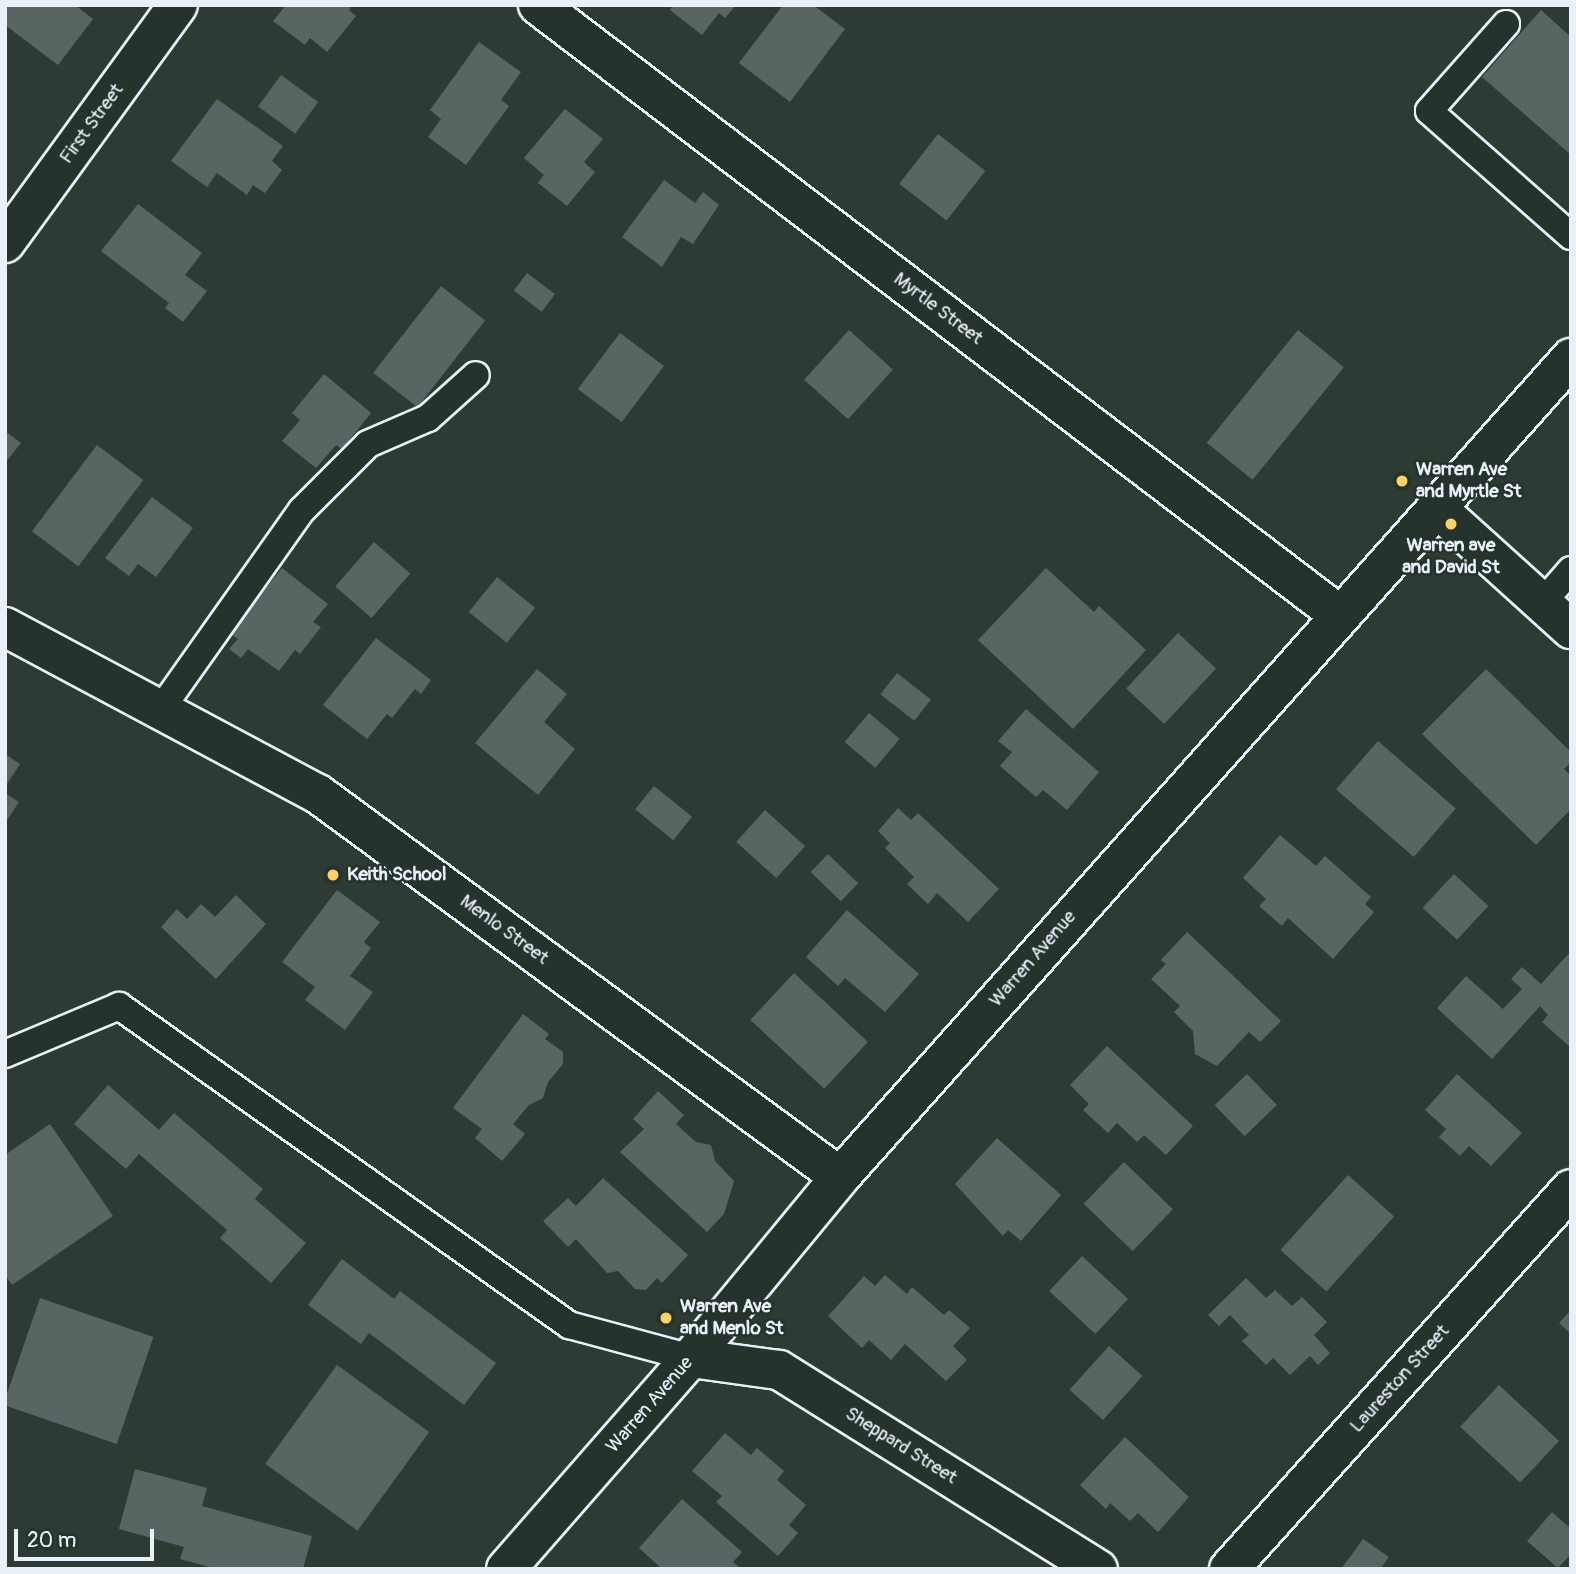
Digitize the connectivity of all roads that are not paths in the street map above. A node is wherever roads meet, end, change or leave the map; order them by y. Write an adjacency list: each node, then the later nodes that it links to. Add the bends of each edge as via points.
1 (178, 5): 5 (street, First Street)
2 (538, 5): 11 (street, Myrtle Street)
3 (1506, 24): 4 (lane, via 1429,111)
4 (1571, 236)
5 (5, 243)
6 (1571, 358): 8 (street, Warren Avenue)
7 (476, 375): 14 (lane, via 428,418 368,444 302,510)
8 (1437, 508): 10 (street); 11 (street, Warren Avenue)
9 (1571, 570): 10 (lane)
10 (1542, 603): 13 (street)
11 (1338, 614): 16 (street, Warren Avenue)
12 (5, 626): 14 (street, Menlo Street)
13 (1571, 629)
14 (161, 709): 16 (street, Menlo Street, via 318,794)
15 (5, 1054): 18 (lane, via 119,1006 569,1325)
16 (840, 1177): 18 (street, Warren Avenue)
17 (1571, 1189): 21 (street, Laureston Street)
18 (691, 1358): 19 (street, Warren Avenue); 20 (street, Sheppard Street, via 779,1370)
19 (506, 1569)
20 (1098, 1569)
21 (1229, 1569)

